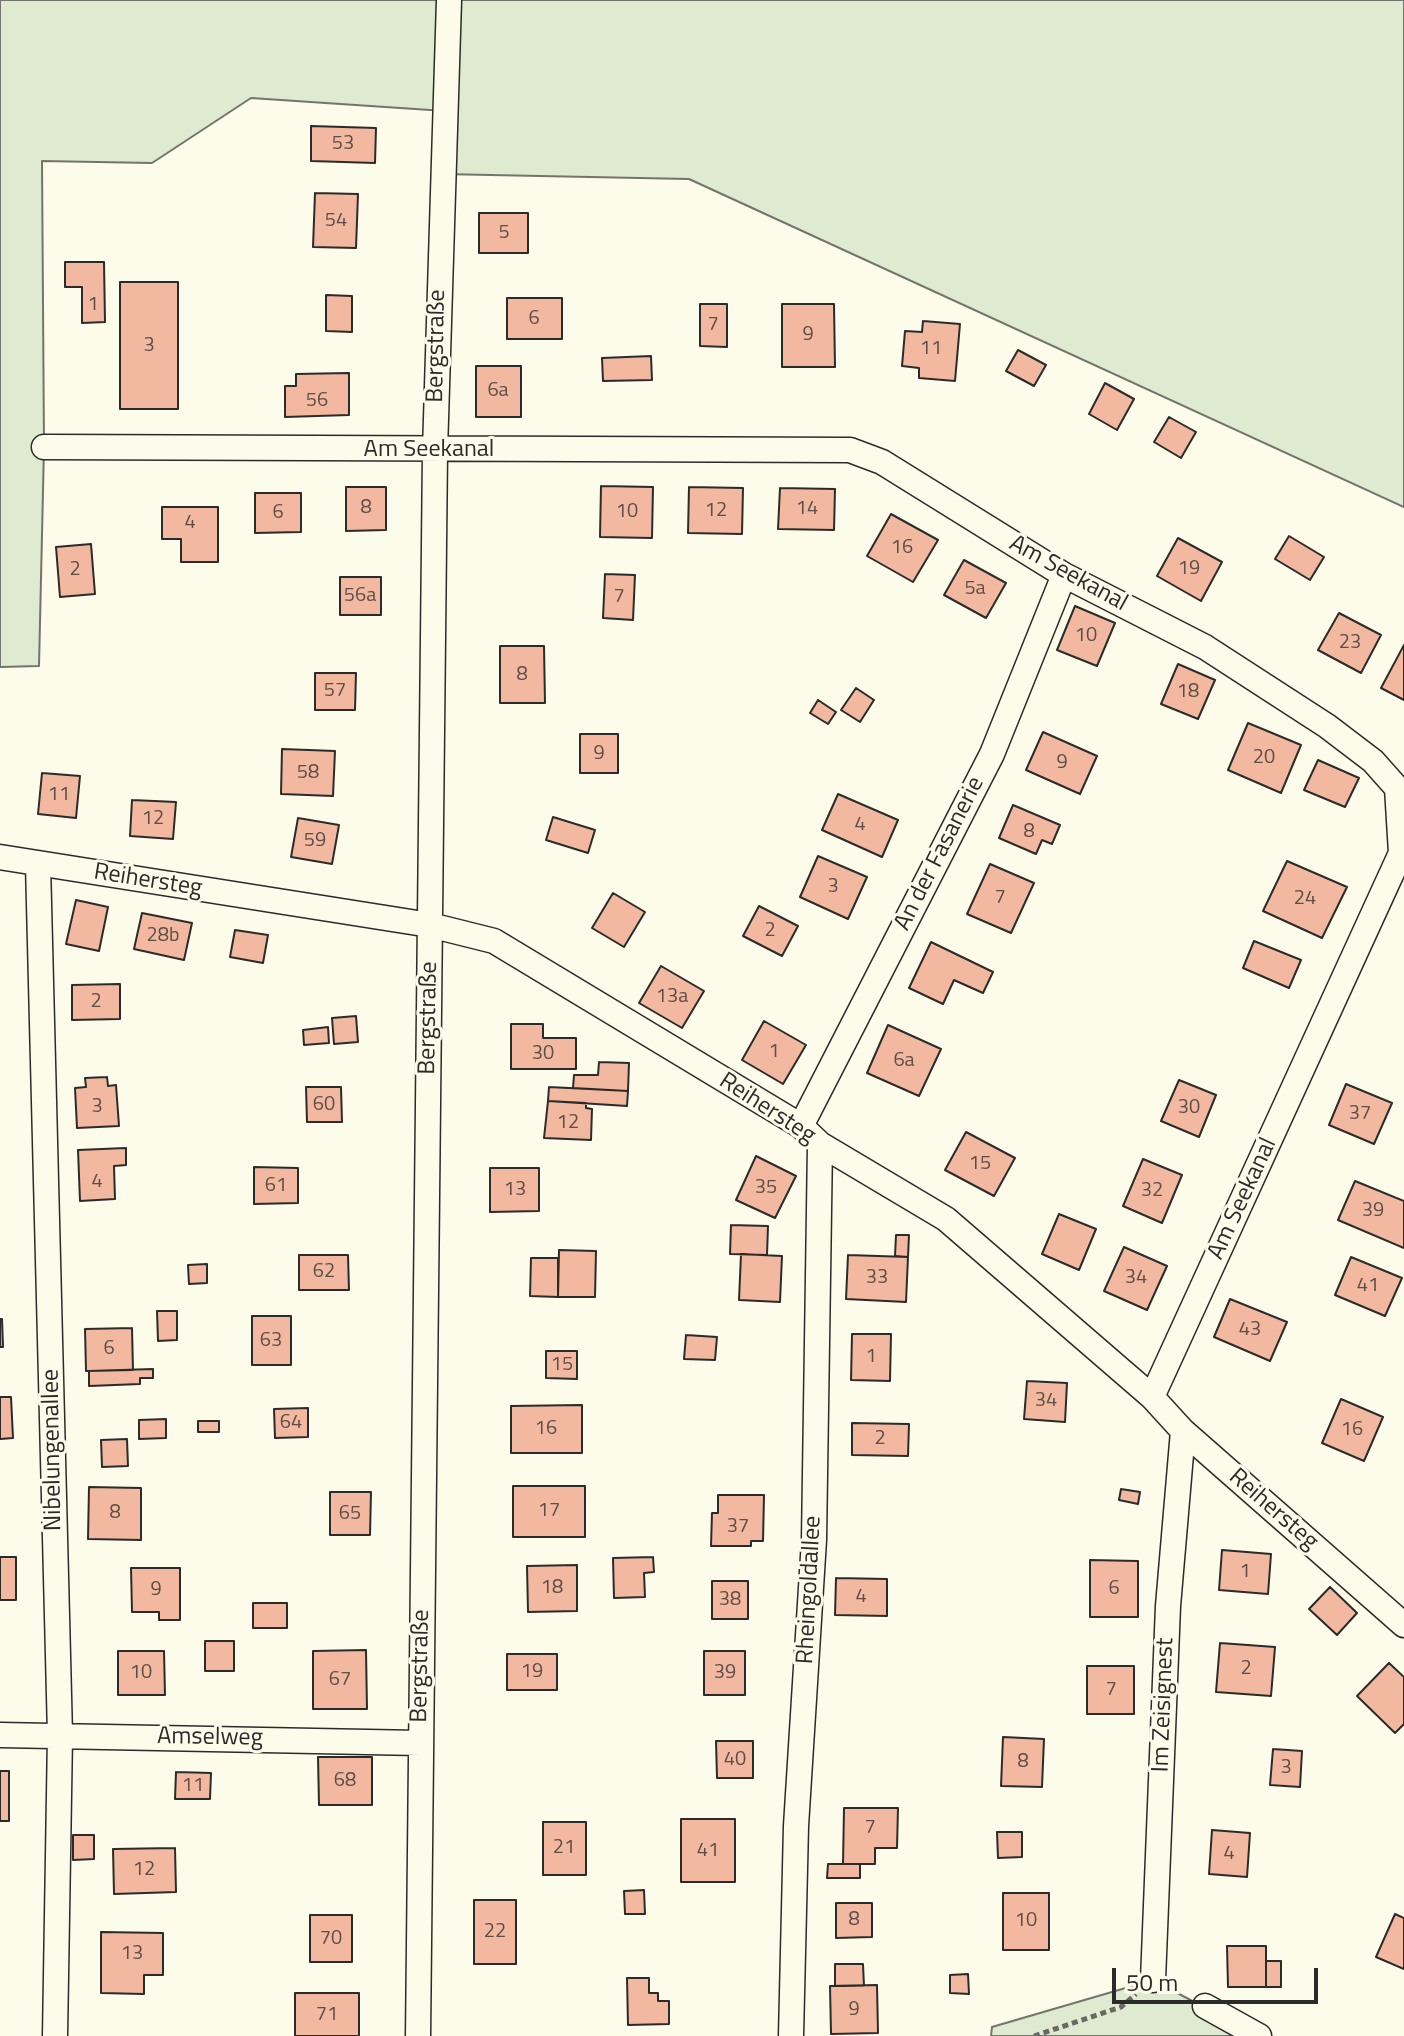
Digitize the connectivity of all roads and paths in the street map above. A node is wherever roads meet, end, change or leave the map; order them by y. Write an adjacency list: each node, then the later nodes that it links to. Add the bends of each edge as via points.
1 (449, 0): 3 (street, Bergstraße)
2 (44, 447): 3 (street, Am Seekanal)
3 (435, 451): 4 (street, Am Seekanal, via 850,450 882,462); 7 (street, Bergstraße)
4 (1064, 575): 8 (street, An der Fasanerie, via 992,754); 10 (street, Am Seekanal, via 1205,647 1327,726 1373,761 1397,788 1401,817 1401,853)
5 (0, 857): 6 (street, Reihersteg)
6 (38, 864): 7 (street, Reihersteg); 14 (street, Nibelungenallee)
7 (430, 925): 8 (street, Reihersteg, via 494,941); 15 (street, Bergstraße)
8 (801, 1126): 9 (street, Reihersteg)
9 (820, 1144): 10 (street, Reihersteg, via 946,1219); 20 (street, Rheingoldallee, via 814,1540 796,1826)
10 (1152, 1397): 11 (street, Reihersteg)
11 (1183, 1431): 12 (street, Reihersteg); 16 (street, Im Zeisignest, via 1168,1606)
12 (1404, 1625)
13 (0, 1735): 14 (street, Amselweg)
14 (60, 1735): 15 (street, Amselweg); 18 (street, Nibelungenallee)
15 (420, 1743): 19 (street, Bergstraße)
16 (1153, 1980): 21 (path, via 1121,2007)
17 (1205, 2006): 22 (street)
18 (55, 2036)
19 (418, 2036)
20 (791, 2036)
21 (1034, 2036)
22 (1259, 2036)

